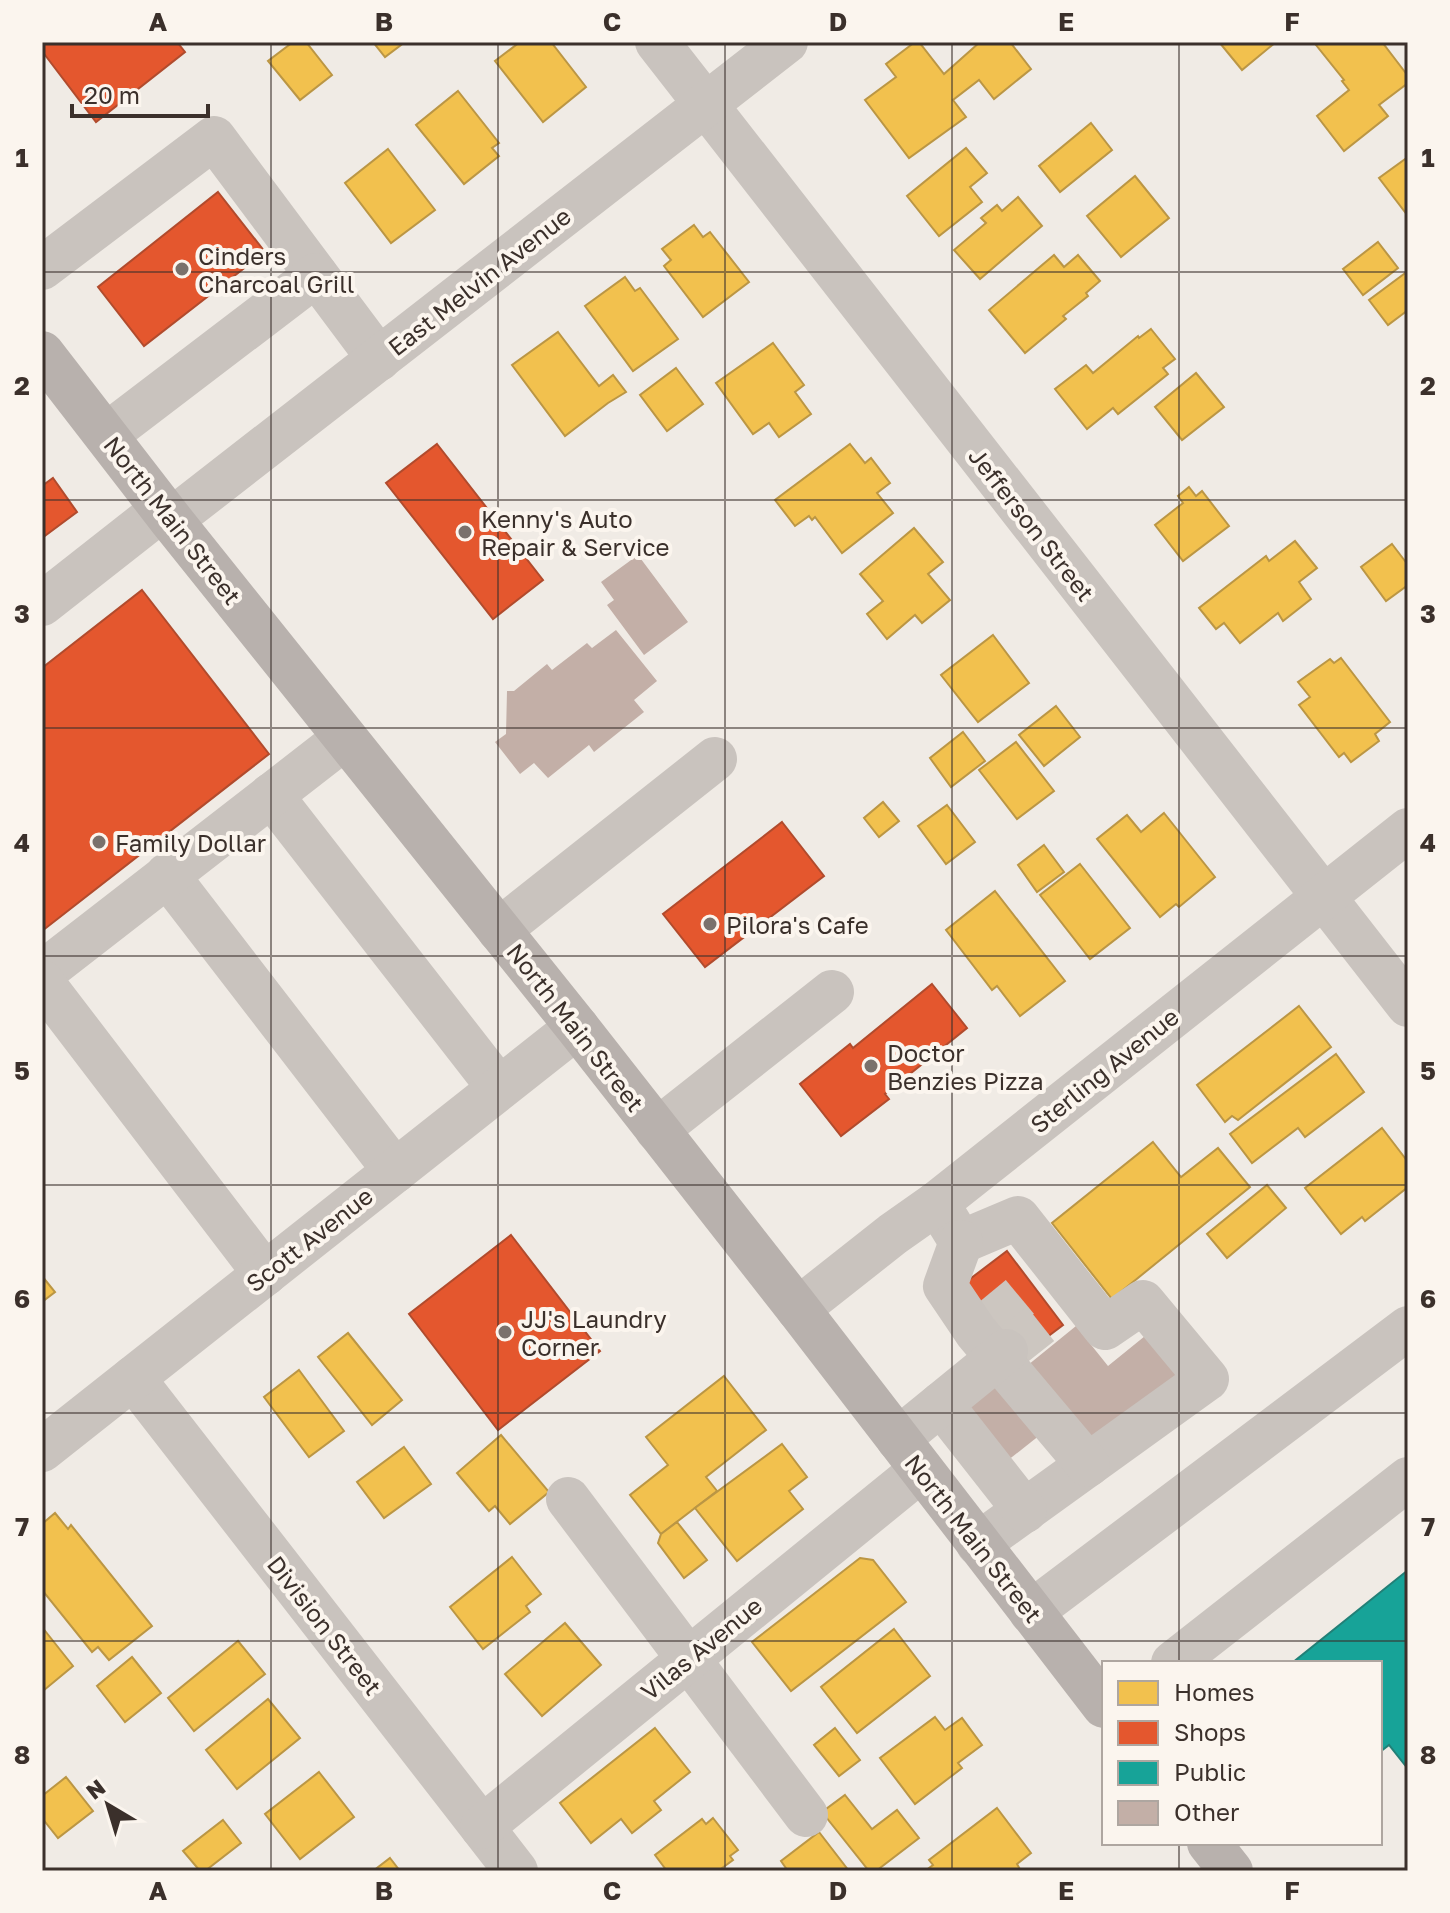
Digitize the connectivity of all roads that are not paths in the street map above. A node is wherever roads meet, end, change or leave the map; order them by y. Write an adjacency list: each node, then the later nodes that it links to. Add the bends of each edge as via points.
1 (657, 42): 3 (street, Jefferson Street)
2 (786, 42): 3 (street, East Melvin Avenue)
3 (706, 106): 7 (street, East Melvin Avenue); 16 (street, Jefferson Street)
4 (42, 268): 5 (street, via 214,138)
5 (316, 275): 7 (street); 8 (street)
6 (42, 353): 8 (main road, North Main Street)
7 (379, 359): 9 (street, East Melvin Avenue)
8 (106, 435): 9 (main road, North Main Street)
9 (167, 514): 10 (street, East Melvin Avenue); 11 (main road, North Main Street)
10 (42, 604)
11 (345, 738): 13 (street); 17 (main road, North Main Street)
12 (715, 759): 17 (street)
13 (271, 795): 15 (street); 23 (street)
14 (1408, 830): 16 (street, Sterling Avenue)
15 (167, 875): 18 (street); 25 (street)
16 (1322, 897): 21 (street, Jefferson Street); 26 (street, Sterling Avenue)
17 (499, 930): 22 (main road, North Main Street)
18 (42, 973)
19 (42, 982): 28 (street)
20 (832, 992): 24 (street)
21 (1408, 1005)
22 (577, 1027): 23 (street, Scott Avenue); 24 (main road, North Main Street)
23 (499, 1088): 25 (street, Scott Avenue)
24 (657, 1130): 29 (main road, North Main Street)
25 (395, 1171): 28 (street, Scott Avenue)
26 (937, 1203): 27 (street); 29 (street, Sterling Avenue)
27 (961, 1242): 31 (street, via 945,1286); 36 (street, via 1018,1218 1056,1290 1105,1328 1143,1302 1207,1379)
28 (265, 1274): 32 (street, Scott Avenue)
29 (798, 1309): 35 (main road, North Main Street)
30 (1408, 1328): 41 (street)
31 (992, 1342): 33 (street, Vilas Avenue); 36 (street)
32 (133, 1378): 34 (street, Scott Avenue); 46 (street, Division Street)
33 (941, 1404): 35 (street, Vilas Avenue); 39 (street)
34 (42, 1450)
35 (910, 1454): 40 (main road, North Main Street); 42 (street, Vilas Avenue)
36 (1088, 1465): 39 (street)
37 (1408, 1479): 43 (street)
38 (568, 1499): 42 (street)
39 (1025, 1511): 40 (street)
40 (978, 1544): 41 (main road, North Main Street)
41 (1031, 1612): 44 (main road, North Main Street)
42 (688, 1659): 45 (street); 46 (street, Vilas Avenue)
43 (1176, 1661)
44 (1102, 1703)
45 (806, 1815)
46 (482, 1827): 48 (street, Division Street)
47 (1211, 1845): 49 (main road)
48 (516, 1871)
49 (1231, 1871)

